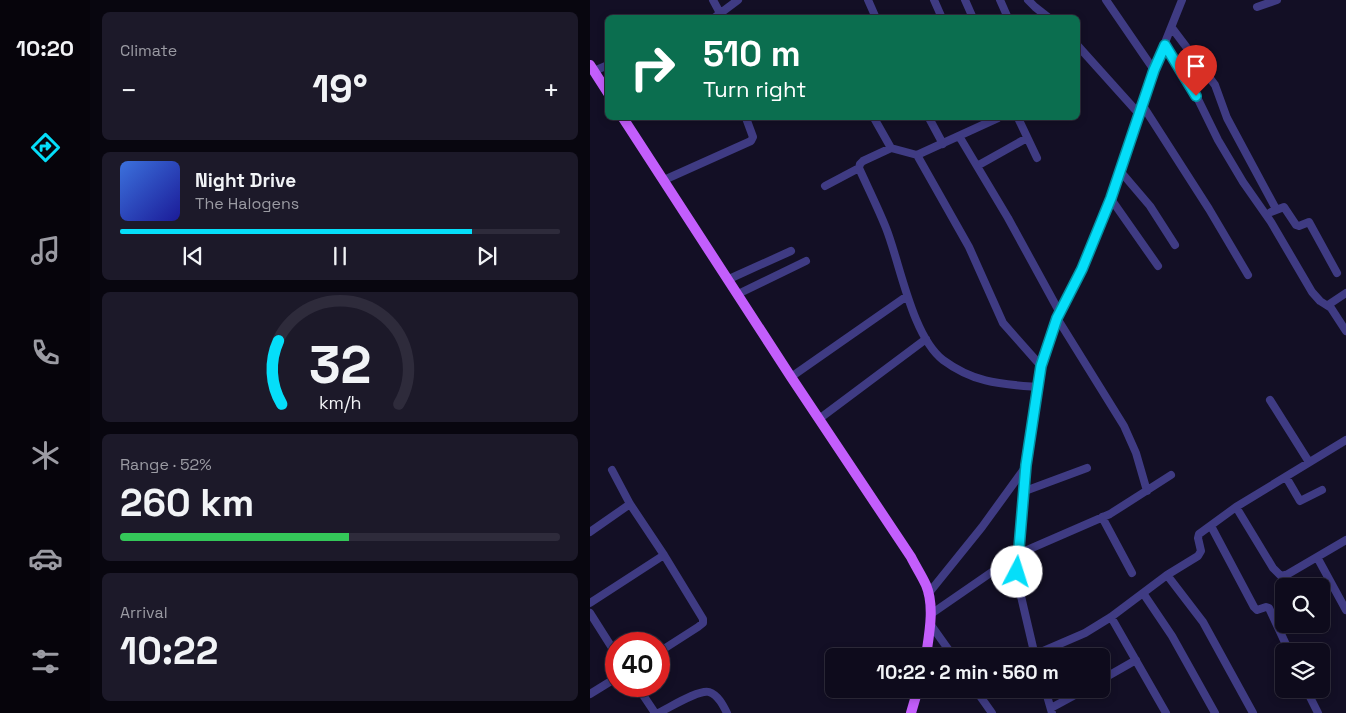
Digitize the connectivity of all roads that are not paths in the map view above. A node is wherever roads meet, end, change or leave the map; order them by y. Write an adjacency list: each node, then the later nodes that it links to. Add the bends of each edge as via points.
1 (713, 0): 12 (street)
2 (738, 0): 12 (street)
3 (868, 0): 13 (street)
4 (934, 0): 14 (street)
5 (965, 0): 15 (street)
6 (1000, 0): 16 (street)
7 (1028, 0): 17 (street)
8 (1106, 0): 23 (street)
9 (1182, 0): 18 (street)
10 (1277, 0): 11 (street)
11 (1257, 7)
12 (717, 15)
13 (875, 15)
14 (941, 15)
15 (972, 15)
16 (1007, 15)
17 (1046, 15)
18 (1172, 28): 19 (street); 45 (street, via 1215,85 1228,118)
19 (1165, 45): 23 (street); 46 (street)
20 (1080, 48): 26 (street)
21 (605, 66): 22 (street)
22 (592, 68): 24 (main road)
23 (1154, 70): 25 (street)
24 (605, 88)
25 (1143, 106): 26 (street); 52 (street)
26 (1140, 115): 41 (street)
27 (625, 120): 42 (main road)
28 (747, 120): 42 (street, via 752,132 751,140)
29 (875, 120): 36 (street)
30 (930, 120): 35 (street)
31 (990, 120): 33 (street)
32 (1019, 120): 34 (street)
33 (959, 136): 35 (street); 39 (street)
34 (1027, 138): 38 (street); 39 (street)
35 (943, 144): 37 (street)
36 (890, 148): 37 (street); 40 (street, via 863,161)
37 (917, 155): 61 (street, via 969,247 1003,324)
38 (1037, 158)
39 (977, 166): 58 (street, via 1008,218)
40 (859, 168): 43 (street); 56 (street, via 886,229)
41 (1121, 172): 44 (street); 47 (street, via 1150,206)
42 (664, 180): 53 (main road)
43 (825, 186)
44 (1111, 198): 50 (street); 58 (street, via 1082,269)
45 (1276, 209): 46 (street); 51 (street, via 1284,207 1296,225 1310,224)
46 (1265, 215): 57 (street, via 1312,292)
47 (1175, 245)
48 (791, 251): 53 (street)
49 (806, 261): 55 (street)
50 (1158, 266)
51 (1337, 273)
52 (1248, 275)
53 (729, 279): 55 (main road)
54 (1346, 293): 57 (street)
55 (738, 294): 62 (main road)
56 (907, 296): 60 (street); 62 (street)
57 (1328, 305): 59 (street)
58 (1058, 316): 61 (street); 75 (street, via 1124,426)
59 (1346, 331)
60 (926, 339): 63 (street, via 942,359 971,376 992,383); 65 (street)
61 (1041, 366): 63 (street)
62 (791, 378): 65 (main road)
63 (1037, 387): 68 (street)
64 (1270, 400): 67 (street)
65 (818, 420): 88 (main road, via 911,557)
66 (1346, 440): 67 (street)
67 (1309, 462): 72 (street)
68 (1026, 465): 73 (street); 88 (street)
69 (1087, 468): 73 (street)
70 (612, 470): 76 (street)
71 (1171, 475): 75 (street)
72 (1286, 477): 74 (street, via 1300,501); 77 (street)
73 (1026, 490): 82 (street)
74 (1322, 490)
75 (1147, 491): 78 (street)
76 (630, 504): 80 (street); 83 (street)
77 (1236, 507): 79 (street); 84 (street, via 1281,576)
78 (1102, 517): 82 (street); 85 (street)
79 (1211, 526): 86 (street, via 1198,536 1201,551 1198,556); 95 (street, via 1254,607 1257,610 1269,608)
80 (590, 532)
81 (1346, 540): 84 (street)
82 (1018, 554): 93 (street); 99 (street, via 1020,592)
83 (664, 555): 89 (street); 96 (street, via 703,619 698,628)
84 (1317, 557): 90 (street)
85 (1132, 573)
86 (1166, 575): 87 (street); 118 (street, via 1203,622)
87 (1143, 592): 92 (street); 117 (street)
88 (928, 594): 93 (main road)
89 (590, 603)
90 (1346, 610)
91 (590, 613): 94 (street)
92 (1111, 617): 100 (street); 101 (street)
93 (931, 620): 97 (main road); 98 (street)
94 (605, 637)
95 (1285, 643)
96 (670, 645)
97 (927, 648)
98 (948, 648)
99 (1033, 648)
100 (1050, 648)
101 (1136, 660): 102 (street); 116 (street)
102 (1110, 675)
103 (605, 685): 104 (street)
104 (590, 694)
105 (645, 697): 112 (street)
106 (915, 698): 114 (main road)
107 (981, 698): 115 (street)
108 (1047, 698): 111 (street)
109 (1072, 698): 111 (street)
110 (1310, 698): 119 (street)
111 (1051, 711)
112 (657, 713): 113 (street, via 700,692 708,692 715,696)
113 (727, 713)
114 (911, 713)
115 (992, 713)
116 (1166, 713)
117 (1215, 713)
118 (1253, 713)
119 (1318, 713)

